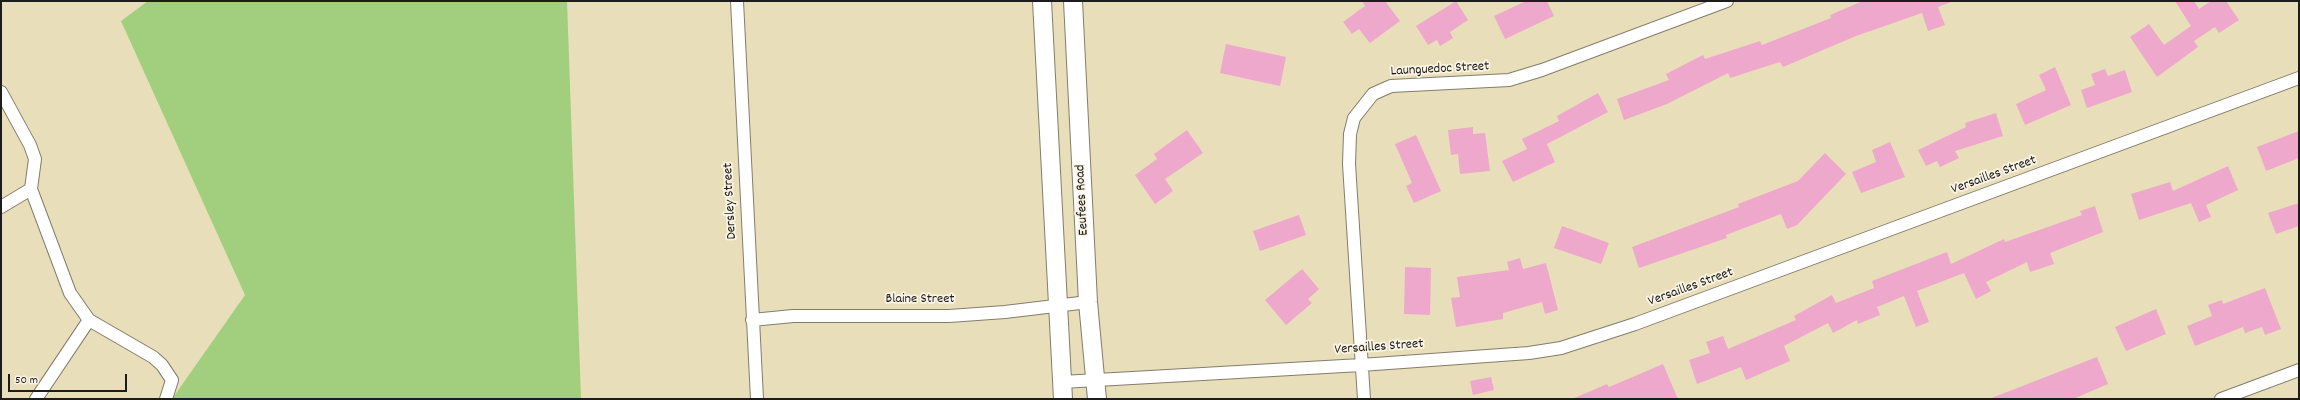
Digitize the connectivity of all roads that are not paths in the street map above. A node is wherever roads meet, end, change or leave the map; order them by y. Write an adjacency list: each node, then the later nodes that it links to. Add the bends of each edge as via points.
1 (737, 1): 12 (street, Dersley Street)
2 (1042, 1): 10 (main road)
3 (1073, 1): 9 (main road, Eeufees Road)
4 (1727, 1): 13 (street, Launguedoc Street, via 1509,80 1391,86 1373,94 1357,114 1350,134 1349,164)
5 (2299, 78): 13 (street, Versailles Street, via 1589,340 1529,353)
6 (1, 92): 7 (street, via 35,159)
7 (31, 189): 8 (street); 11 (street, via 70,293)
8 (1, 207)
9 (1088, 302): 10 (street, Blaine Street); 15 (main road, Eeufees Road)
10 (1057, 307): 12 (street, Blaine Street, via 949,316 793,316); 16 (main road)
11 (89, 320): 17 (street); 18 (street, via 154,357 162,365 172,380)
12 (752, 320): 19 (street, Dersley Street)
13 (1361, 365): 15 (street, Versailles Street); 21 (street, Launguedoc Street)
14 (2299, 370): 22 (street)
15 (1096, 379): 16 (street, Versailles Street); 20 (main road, Eeufees Road)
16 (1062, 390)
17 (36, 399)
18 (166, 399)
19 (757, 399)
20 (1097, 399)
21 (1364, 399)
22 (2220, 399)

